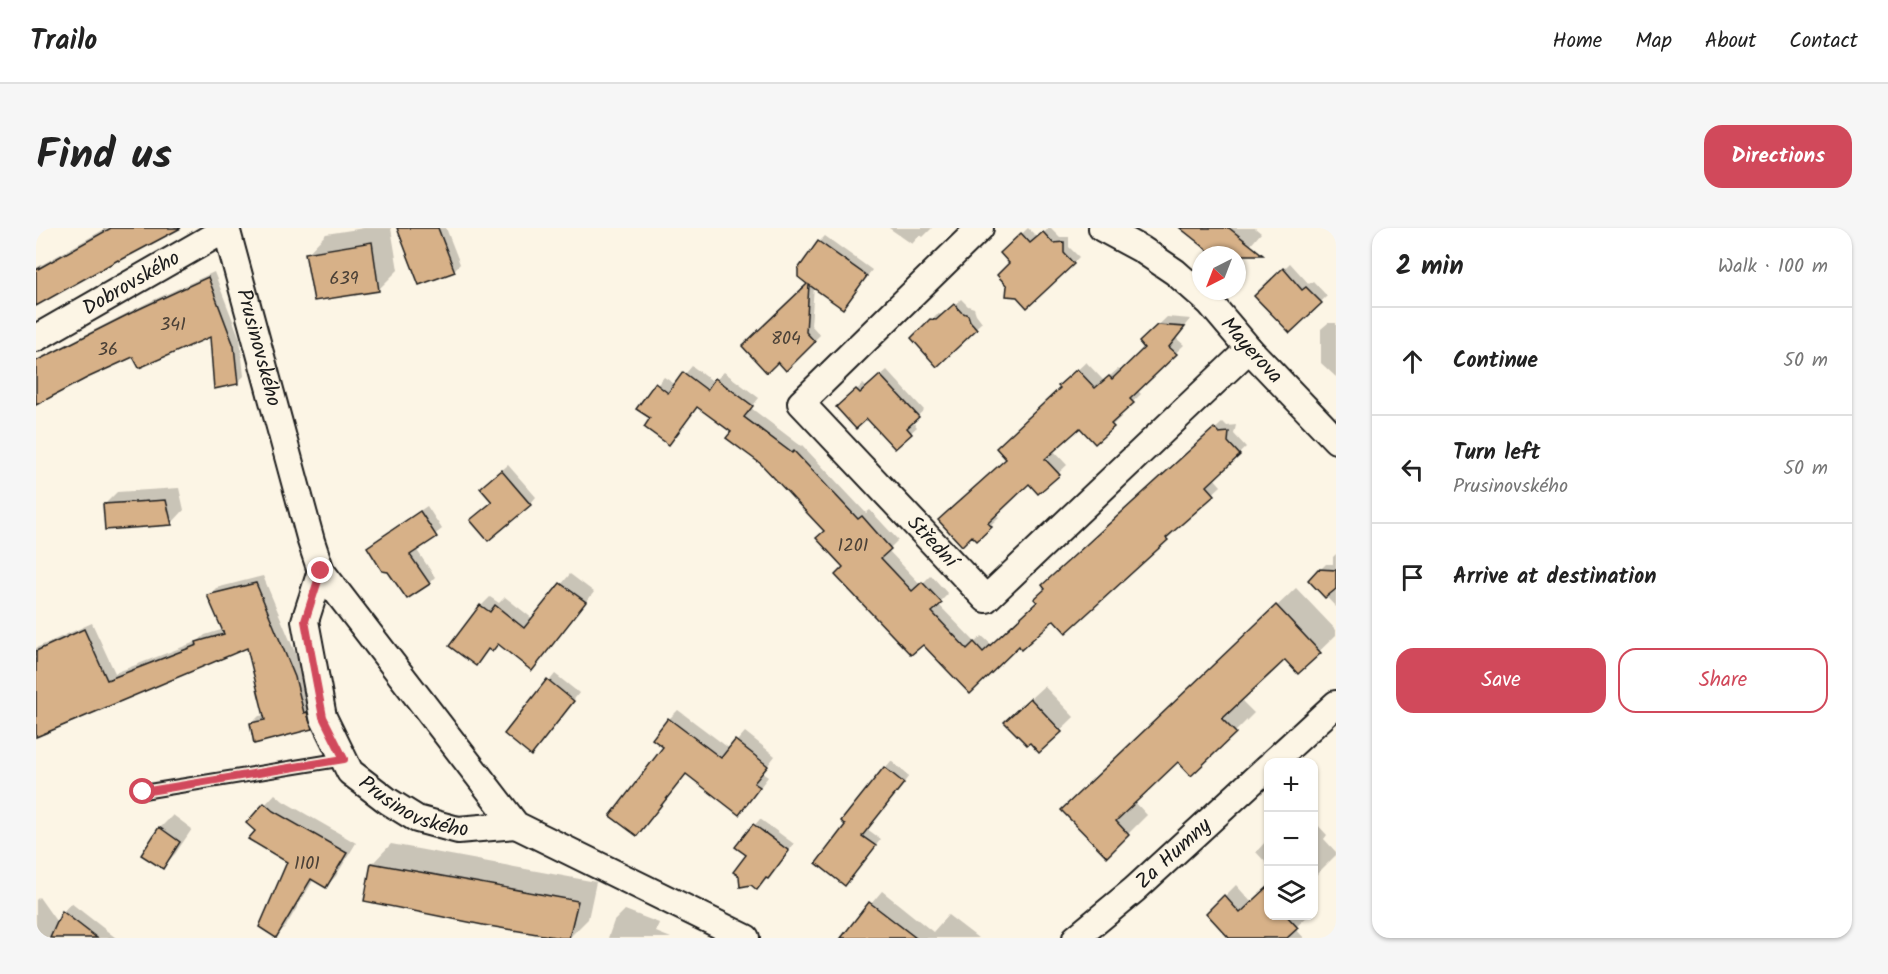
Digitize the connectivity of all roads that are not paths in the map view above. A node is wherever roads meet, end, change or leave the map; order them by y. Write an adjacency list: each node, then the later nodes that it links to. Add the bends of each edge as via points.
1 (980, 228): 5 (street, Střední, via 801,404 986,598)
2 (1102, 228): 5 (street, Mayerova, via 1175,272 1210,303)
3 (226, 229): 4 (street, Dobrovského); 7 (street, Prusinovského)
4 (36, 338)
5 (1249, 349): 6 (street, Mayerova)
6 (1336, 440)
7 (321, 571): 10 (street, Prusinovského, via 305,621 323,717); 13 (street, Prusinovského)
8 (1336, 704): 9 (street)
9 (1277, 758)
10 (344, 759): 12 (lane); 13 (street, Prusinovského, via 350,772 417,819 458,830)
11 (1264, 771): 15 (street, Za Humny)
12 (143, 792)
13 (516, 825): 14 (street, Prusinovského)
14 (746, 938)
15 (1076, 938)

